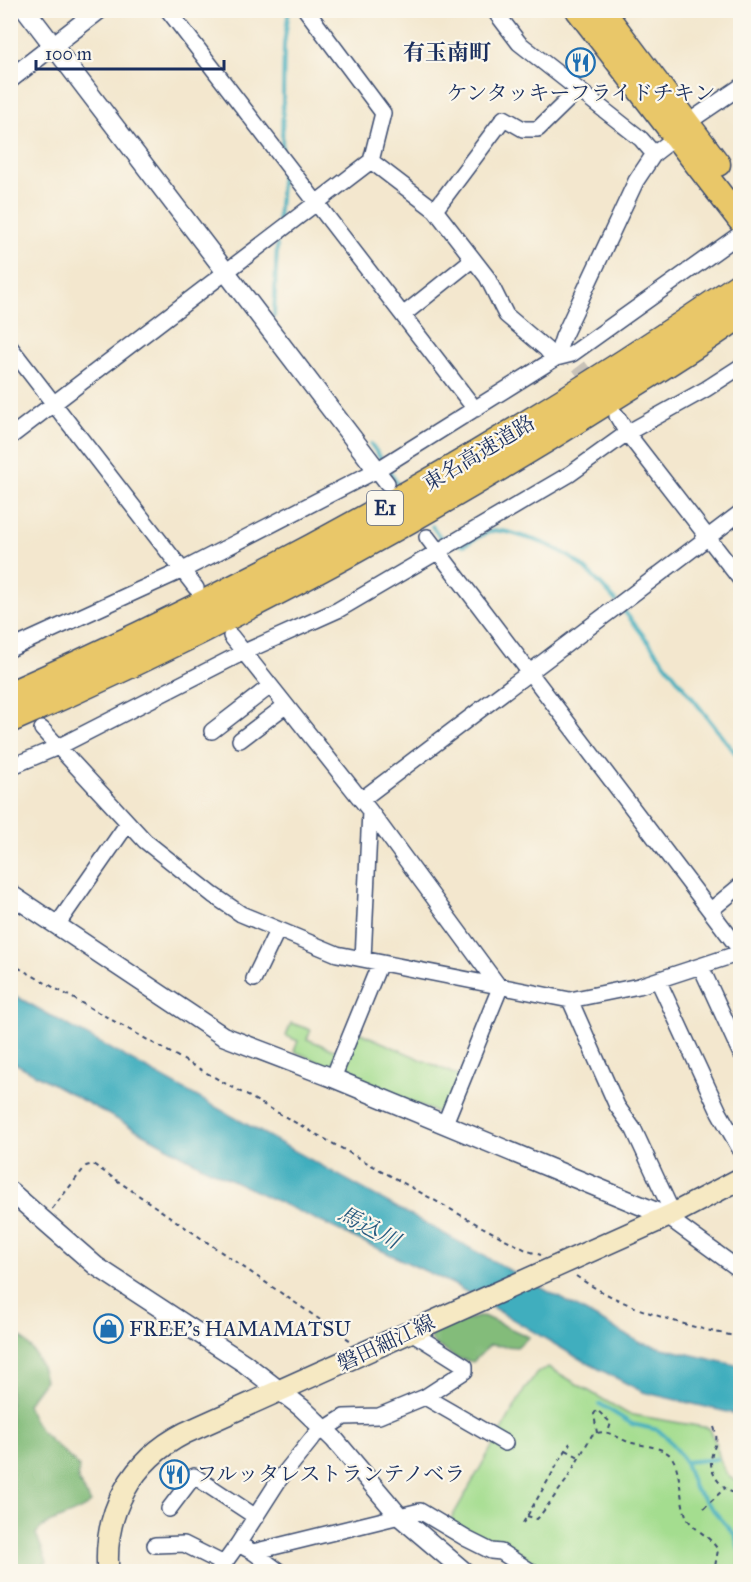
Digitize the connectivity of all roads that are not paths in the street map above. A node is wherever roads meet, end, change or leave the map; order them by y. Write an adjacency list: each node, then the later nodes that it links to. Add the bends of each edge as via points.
1 (26, 10): 8 (street)
2 (99, 10): 8 (street)
3 (168, 10): 16 (street)
4 (306, 10): 14 (street, via 383,113)
5 (494, 10): 11 (street, via 519,43)
6 (578, 10): 12 (highway)
7 (602, 10): 12 (highway)
8 (53, 46): 9 (street); 21 (street)
9 (10, 79)
10 (741, 87): 12 (street)
11 (578, 90): 13 (street); 17 (street, via 538,129 523,129 504,118)
12 (682, 130): 13 (street); 15 (highway); 18 (highway)
13 (654, 154): 26 (street, via 636,181)
14 (371, 161): 16 (street); 17 (street)
15 (741, 193)
16 (315, 204): 21 (street); 24 (street)
17 (435, 210): 20 (street)
18 (741, 220)
19 (741, 234): 26 (street, via 576,360)
20 (473, 259): 24 (street); 26 (street, via 493,287 506,315)
21 (225, 274): 28 (street); 33 (street)
22 (741, 286): 46 (highway, 東名高速道路 / E1, via 548,412 402,499 222,595)
23 (741, 314): 48 (highway, 東名高速道路 / E1, via 409,521 221,620)
24 (403, 315): 29 (street)
25 (10, 347): 28 (street)
26 (555, 359): 29 (street)
27 (741, 367): 31 (street)
28 (54, 404): 32 (street); 38 (street)
29 (475, 409): 33 (street, via 393,460)
30 (617, 416): 31 (street)
31 (627, 433): 36 (street); 37 (street, via 570,474)
32 (10, 437)
33 (381, 474): 38 (street)
34 (741, 513): 36 (street)
35 (427, 537): 37 (street)
36 (709, 538): 39 (street); 44 (street)
37 (442, 548): 43 (street, via 338,610); 44 (street)
38 (183, 570): 40 (street); 42 (street)
39 (741, 579)
40 (196, 588)
41 (231, 636): 43 (street)
42 (10, 649)
43 (242, 653): 45 (street); 52 (street)
44 (532, 672): 54 (street); 58 (street)
45 (269, 687): 47 (street); 50 (street)
46 (10, 695)
47 (285, 706): 51 (street); 54 (street)
48 (10, 719)
49 (42, 729): 52 (street)
50 (212, 730)
51 (240, 740)
52 (58, 747): 53 (street); 55 (street)
53 (10, 767)
54 (366, 806): 62 (street); 67 (street)
55 (128, 823): 59 (street); 60 (street, via 213,895)
56 (741, 886): 58 (street)
57 (10, 894): 59 (street)
58 (711, 910): 61 (street)
59 (57, 925): 70 (street, via 223,1036)
60 (277, 931): 62 (street, via 337,954); 65 (street)
61 (741, 952): 64 (street)
62 (363, 959): 63 (street)
63 (380, 963): 67 (street); 70 (street)
64 (701, 967): 66 (street); 69 (street)
65 (254, 979)
66 (658, 980): 68 (street); 72 (street, via 719,1112)
67 (500, 988): 68 (street); 71 (street)
68 (570, 1000): 75 (street, via 616,1106 634,1130)
69 (741, 1052)
70 (333, 1078): 71 (street)
71 (445, 1123): 75 (street)
72 (741, 1149)
73 (741, 1179): 75 (main road, 磐田細江線)
74 (10, 1191): 78 (street, via 96,1266)
75 (670, 1215): 76 (street); 77 (main road, 磐田細江線)
76 (741, 1270)
77 (411, 1332): 78 (main road, 磐田細江線); 79 (street, via 465,1366 458,1377)
78 (281, 1391): 80 (street); 89 (main road, 磐田細江線, via 171,1440 140,1465 113,1516)
79 (425, 1397): 80 (street, via 379,1416 344,1417); 81 (street)
80 (323, 1429): 83 (street); 84 (street, via 294,1459)
81 (505, 1443)
82 (169, 1509): 84 (street, via 194,1476)
83 (399, 1516): 87 (street); 91 (street); 92 (street, via 424,1512)
84 (256, 1517): 85 (street)
85 (238, 1544): 87 (street); 88 (street)
86 (155, 1545): 88 (street, via 184,1544)
87 (254, 1552): 90 (street)
88 (221, 1568)
89 (108, 1572)
90 (280, 1572)
91 (465, 1572)
92 (532, 1572)

